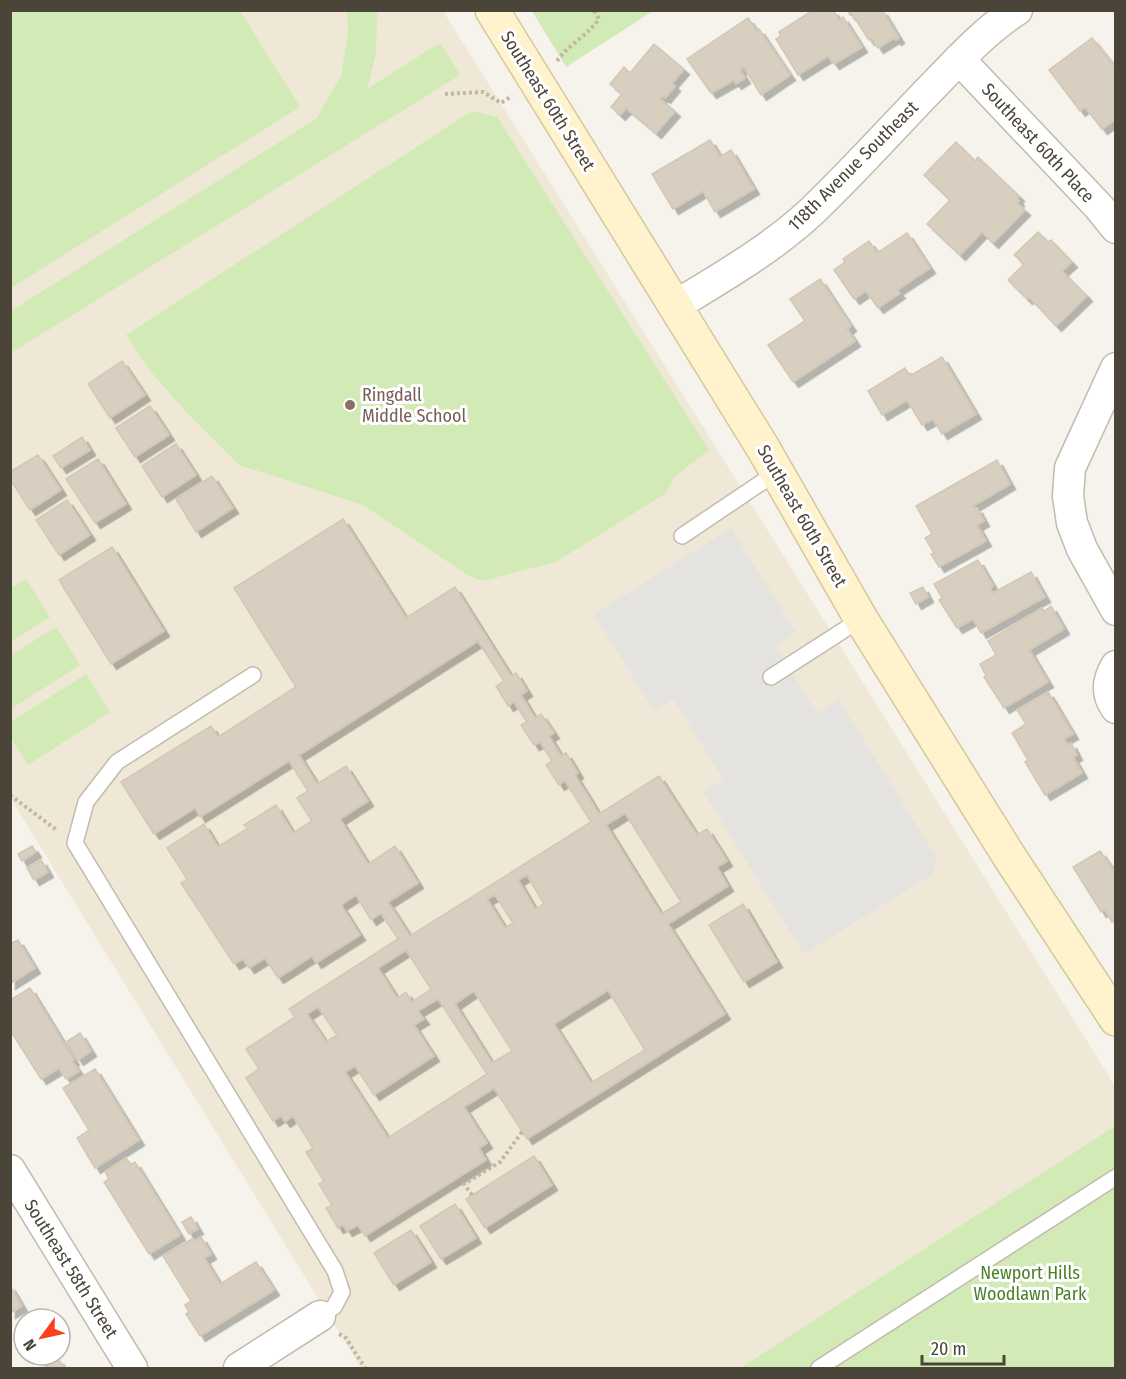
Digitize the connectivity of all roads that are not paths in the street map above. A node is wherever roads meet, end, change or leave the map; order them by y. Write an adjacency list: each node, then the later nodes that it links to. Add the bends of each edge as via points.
1 (492, 10): 5 (street, Southeast 60th Street)
2 (1017, 10): 3 (street, 118th Avenue Southeast, via 998,22)
3 (960, 59): 4 (street, Southeast 60th Place); 5 (street, 118th Avenue Southeast, via 783,237)
4 (1116, 228)
5 (675, 306): 7 (street, Southeast 60th Street)
6 (1116, 368): 9 (street, via 1070,468 1068,496 1072,524 1082,549)
7 (777, 472): 8 (lane); 10 (street, Southeast 60th Street)
8 (682, 536)
9 (1116, 610)
10 (861, 619): 13 (lane); 15 (street, Southeast 60th Street)
11 (1116, 666): 14 (street, via 1109,678 1108,691)
12 (253, 675): 18 (lane, via 117,762 86,802 75,843 335,1270 342,1292 334,1307)
13 (771, 677)
14 (1116, 708)
15 (1116, 1019)
16 (10, 1170): 19 (street, Southeast 58th Street)
17 (1116, 1177): 21 (lane)
18 (317, 1318): 20 (street)
19 (132, 1368)
20 (239, 1368)
21 (819, 1368)

